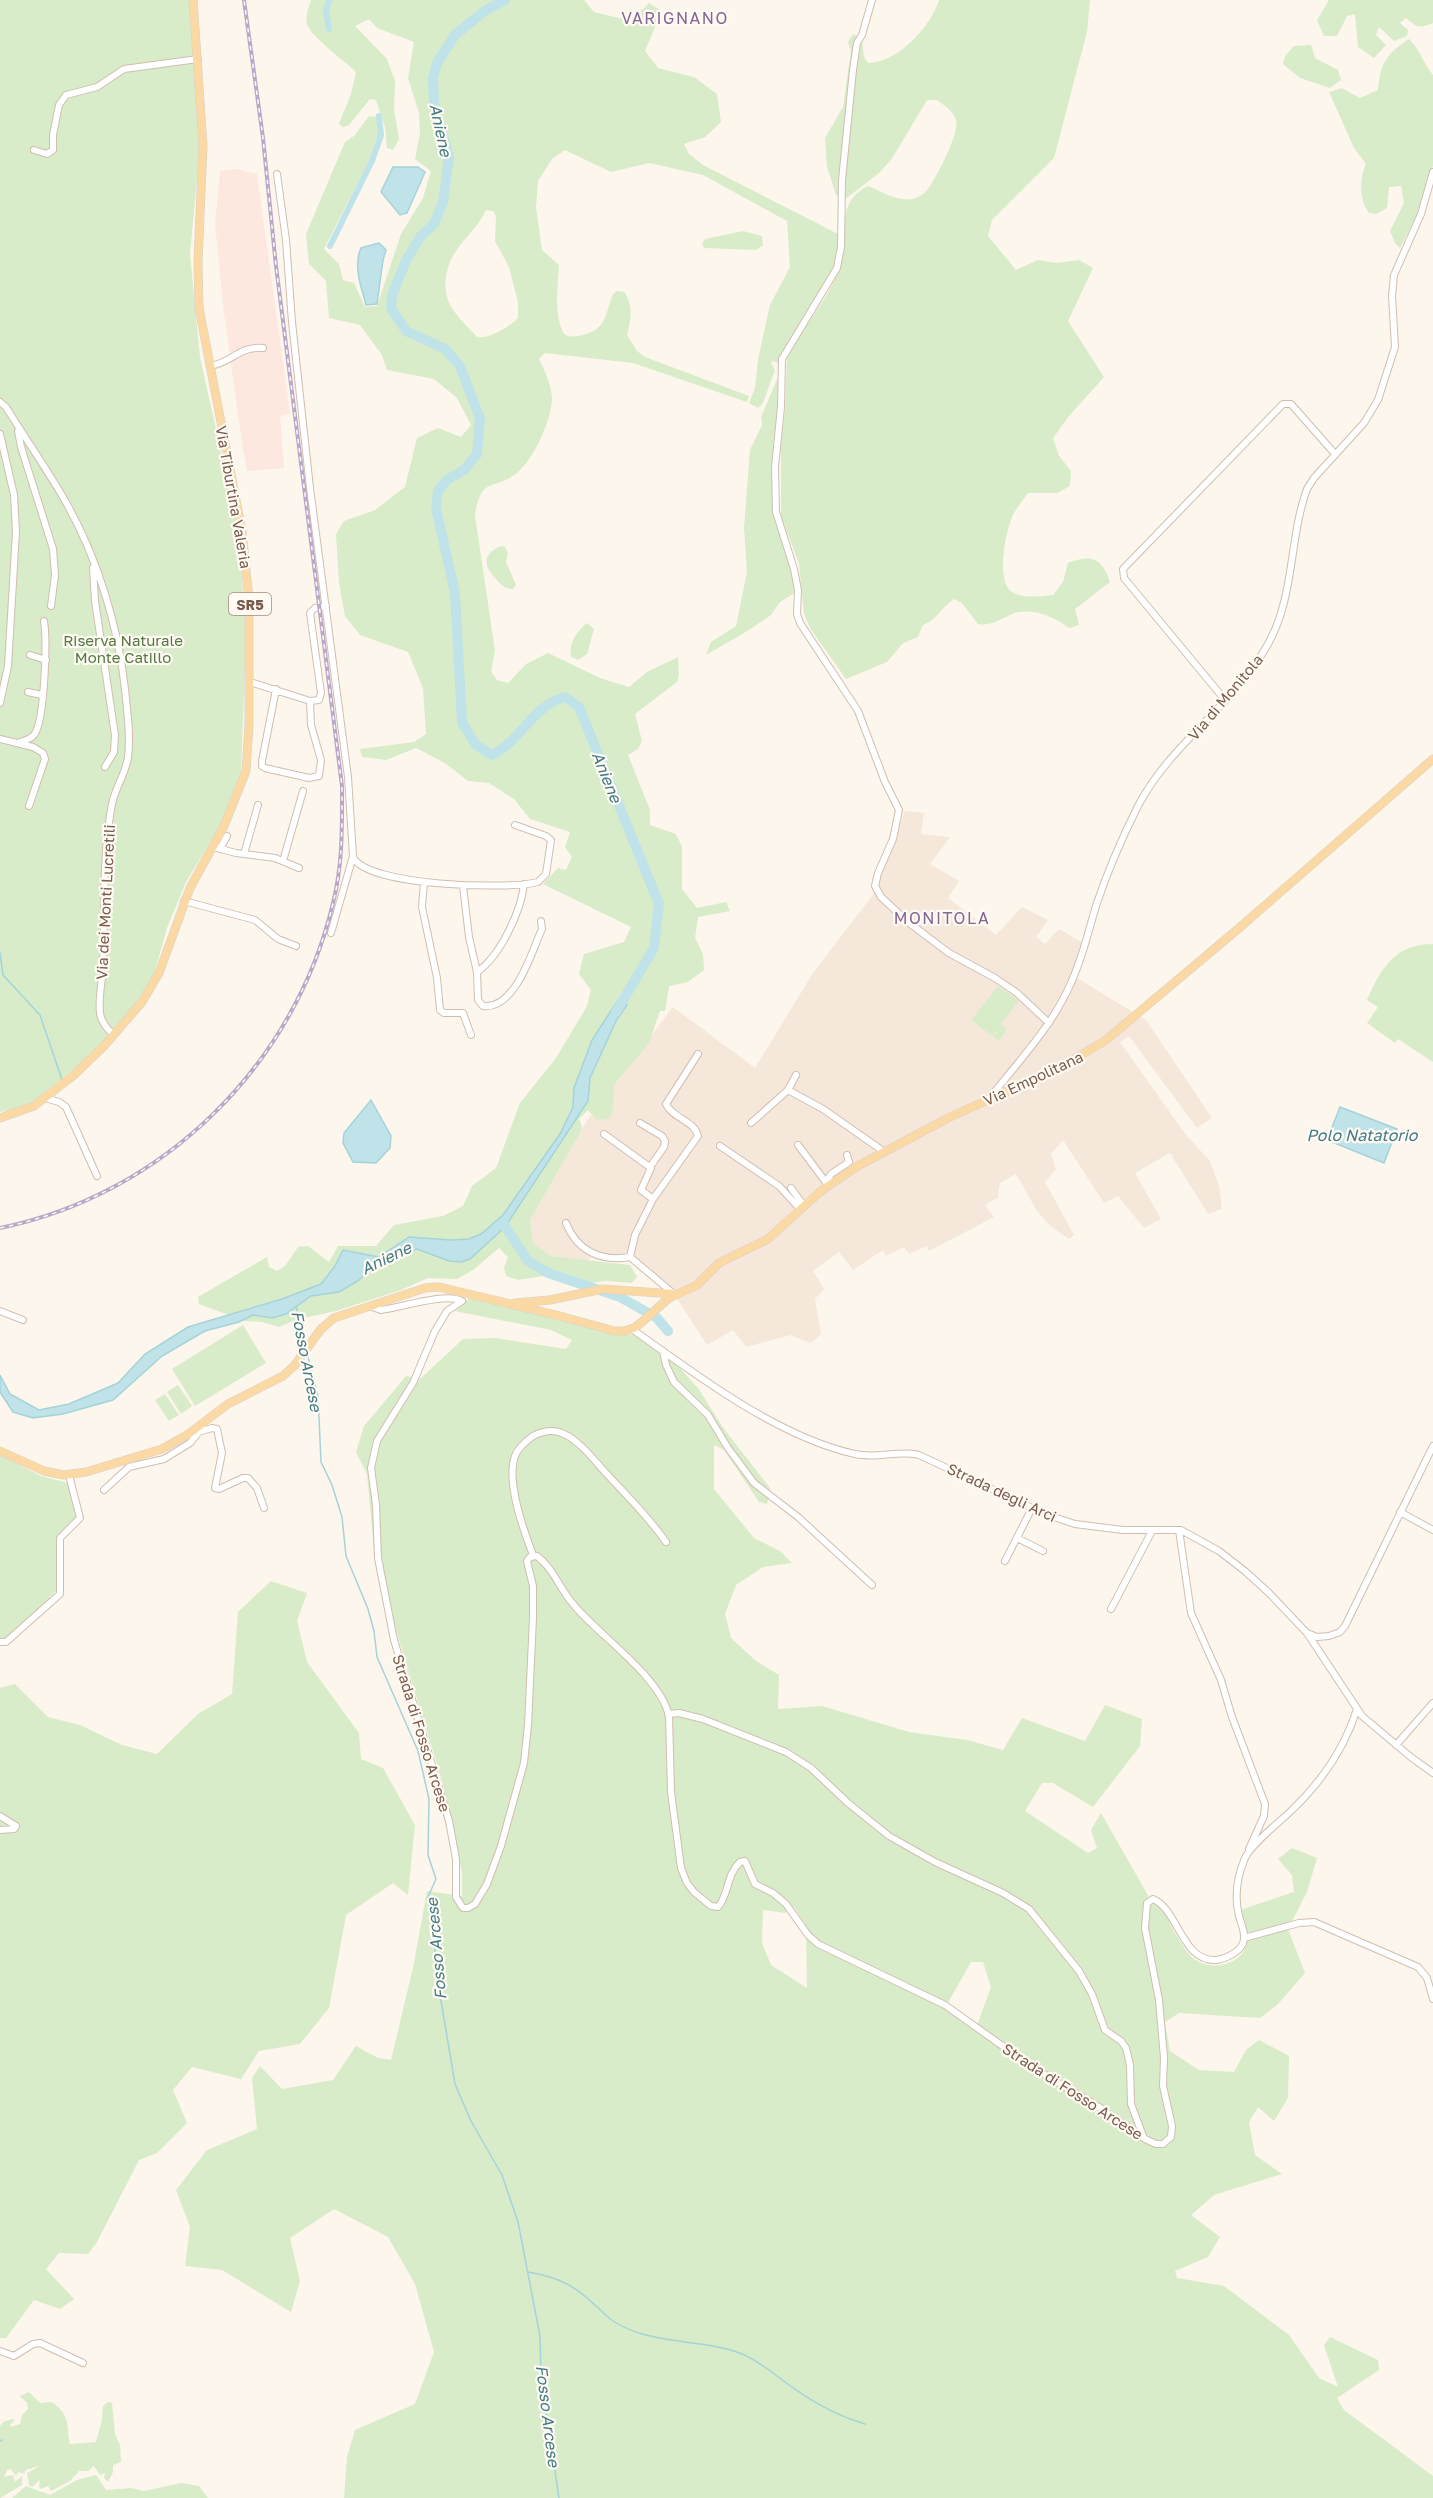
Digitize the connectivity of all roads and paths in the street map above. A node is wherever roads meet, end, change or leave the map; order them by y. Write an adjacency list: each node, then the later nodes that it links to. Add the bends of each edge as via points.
1 (193, 0): 3 (main road, Via Tiburtina Valeria / SR5)
2 (872, 0): 48 (street, via 857,43 853,70 837,268 782,359 776,512 798,590 800,623 858,711 899,810 893,839 875,886 881,897 908,922 1017,993)
3 (198, 59): 4 (street, via 124,69 97,87 66,95 59,105 53,150 47,154); 8 (main road, Via Tiburtina Valeria / SR5, via 203,154 198,284)
4 (34, 150)
5 (1433, 172): 12 (street, Via di Monitola, via 1421,214 1393,278 1395,346 1380,397 1367,419)
6 (277, 174): 15 (street)
7 (263, 348): 8 (street, via 245,348)
8 (210, 366): 19 (main road, Via Tiburtina Valeria / SR5, via 245,550)
9 (0, 402): 10 (street, Via dei Monti Lucretili)
10 (18, 430): 13 (street, Via dei Monti Lucretili, via 64,500); 14 (street, via 53,549)
11 (0, 434): 25 (street, via 16,519 8,666)
12 (1335, 454): 23 (street, Via di Monitola, via 1306,492 1288,585 1273,634 1256,663); 23 (street, via 1292,404 1283,404 1122,571 1124,579)
13 (93, 562): 29 (street, via 115,735 114,752); 49 (street, Via dei Monti Lucretili, via 118,644 129,742 127,764 112,805 104,892 100,1011)
14 (51, 606)
15 (326, 606): 24 (street, via 310,613 321,693 318,701); 37 (street, via 348,777)
16 (44, 621): 18 (street)
17 (30, 656): 18 (street)
18 (46, 660): 22 (street)
19 (250, 682): 20 (street); 35 (main road, Via Tiburtina Valeria / SR5, via 246,771)
20 (276, 689): 24 (street); 24 (street, via 261,761 265,768 309,778 319,776 321,760 311,725)
21 (28, 692): 22 (street)
22 (42, 695): 27 (street, via 35,734)
23 (1225, 699): 48 (street, Via di Monitola, via 1148,787 1104,883 1072,982)
24 (310, 701)
25 (0, 703)
26 (0, 740): 27 (street)
27 (17, 743): 32 (street, via 40,749 45,759)
28 (1433, 759): 55 (main road, Via Empolitana, via 1116,1032 1070,1062)
29 (105, 767)
30 (303, 791): 38 (street)
31 (258, 805): 36 (street)
32 (29, 806)
33 (515, 825): 41 (street, via 552,842 545,877)
34 (227, 836): 35 (street)
35 (216, 848): 36 (street); 43 (main road, Via Tiburtina Valeria / SR5)
36 (244, 854): 38 (street)
37 (353, 856): 40 (street, via 357,864 373,870); 45 (street)
38 (283, 861): 39 (street)
39 (298, 868)
40 (424, 882): 42 (street); 50 (street, via 422,907 440,1010 463,1013)
41 (524, 884): 42 (street); 47 (street, via 520,904 497,951)
42 (463, 886): 47 (street)
43 (184, 902): 46 (street, via 255,920 278,939); 49 (main road, Via Tiburtina Valeria / SR5, via 155,983)
44 (541, 921): 47 (street, via 541,932 530,958 505,999 490,1006 480,1004)
45 (331, 933)
46 (296, 946)
47 (477, 972)
48 (1049, 1023): 55 (street, Via di Monitola)
49 (114, 1035): 54 (main road, Via Tiburtina Valeria / SR5)
50 (471, 1035)
51 (698, 1054): 68 (street, via 666,1104 698,1136)
52 (796, 1075): 53 (street)
53 (788, 1090): 58 (street); 62 (street)
54 (45, 1098): 56 (main road, Via Tiburtina Valeria / SR5, via 26,1110); 65 (street, via 59,1101 68,1109)
55 (988, 1100): 62 (main road, Via Empolitana)
56 (0, 1118)
57 (640, 1123): 64 (street, via 665,1141)
58 (751, 1123)
59 (604, 1134): 64 (street)
60 (798, 1145): 66 (street)
61 (720, 1146): 69 (street, via 776,1183)
62 (884, 1151): 66 (main road, Via Empolitana)
63 (847, 1155): 66 (street, via 849,1162 830,1175)
64 (650, 1167): 68 (street, via 641,1190)
65 (97, 1176)
66 (827, 1184): 69 (main road, Via Empolitana)
67 (791, 1188): 69 (street)
68 (653, 1199): 71 (street, via 635,1235)
69 (802, 1207): 73 (main road, Via Empolitana, via 764,1242 721,1262 694,1287)
70 (566, 1223): 71 (street, via 573,1238 593,1254 612,1259)
71 (630, 1257): 73 (street)
72 (651, 1292): 73 (main road); 74 (main road, via 598,1290); 76 (main road)
73 (674, 1294): 76 (main road, Via Empolitana)
74 (550, 1300): 75 (main road); 79 (main road, via 545,1307)
75 (507, 1303): 77 (main road, via 434,1287); 79 (main road)
76 (659, 1306): 81 (main road, Via Empolitana)
77 (372, 1307): 84 (main road, via 331,1320 286,1374 222,1408); 98 (street, Strada di Fosso Arcese, via 381,1310 462,1301 445,1314 413,1383 378,1438 371,1473 378,1558 393,1640 449,1821 456,1859 456,1898 465,1908 476,1903 487,1884 524,1763 533,1618 533,1586 527,1562)
78 (0, 1311): 80 (street)
79 (548, 1313): 81 (main road, via 613,1331)
80 (23, 1320)
81 (635, 1328): 82 (street, Strada degli Arci)
82 (663, 1350): 90 (street, Strada degli Arci, via 729,1396 817,1443 865,1456 919,1455); 100 (street, via 673,1379 708,1415 757,1485)
83 (199, 1431): 84 (street); 88 (street, via 190,1443 164,1460 129,1467); 89 (street, via 219,1431 222,1453 214,1488 248,1478 257,1488)
84 (187, 1435): 87 (main road, via 155,1451)
85 (1433, 1446): 91 (street)
86 (0, 1451): 87 (main road, via 47,1472)
87 (69, 1474): 103 (street, via 80,1518 60,1538 60,1594 6,1642)
88 (104, 1490)
89 (264, 1508)
90 (1032, 1508): 94 (street, Strada degli Arci, via 1087,1527); 95 (street)
91 (1400, 1512): 93 (street); 102 (street, via 1344,1628 1325,1637)
92 (1179, 1530): 94 (street, Strada degli Arci); 102 (street, via 1225,1556 1264,1587); 111 (street, via 1191,1614 1220,1677 1265,1804 1264,1816)
93 (1433, 1530)
94 (1152, 1531): 101 (street)
95 (1017, 1538): 97 (street); 99 (street)
96 (666, 1542): 98 (street, Strada di Fosso Arcese, via 578,1444 561,1433 548,1431 523,1444 513,1465 518,1505)
97 (1043, 1551)
98 (533, 1555): 106 (street, Strada di Fosso Arcese, via 545,1563 575,1607 642,1673)
99 (1005, 1561)
100 (872, 1585)
101 (1111, 1609)
102 (1307, 1633): 105 (street)
103 (0, 1642)
104 (1433, 1702): 107 (street)
105 (1357, 1709): 107 (street); 111 (street, via 1348,1733 1321,1778)
106 (669, 1714): 114 (street, via 703,1719 781,1750 811,1768 889,1836 1029,1909 1079,1971 1105,2030 1125,2047 1131,2104); 114 (street, Strada di Fosso Arcese, via 671,1792 678,1854 685,1880 698,1896 718,1907 731,1872 745,1861 755,1884 786,1904 818,1944 945,2005 1032,2067)
107 (1396, 1745): 108 (street)
108 (1433, 1773)
109 (0, 1816): 110 (street, via 16,1826)
110 (0, 1830)
111 (1248, 1852): 112 (street, via 1237,1890)
112 (1244, 1938): 113 (street, via 1305,1922 1321,1924 1418,1967 1427,1978); 114 (street, Strada di Fosso Arcese, via 1241,1947 1230,1955 1208,1959 1189,1945 1158,1901 1152,1899 1147,1903 1145,1928 1160,2005 1163,2090 1172,2132 1163,2144)
113 (1433, 1999)
114 (1145, 2139)
115 (0, 2351): 116 (street, via 14,2356 40,2343)
116 (83, 2363)

